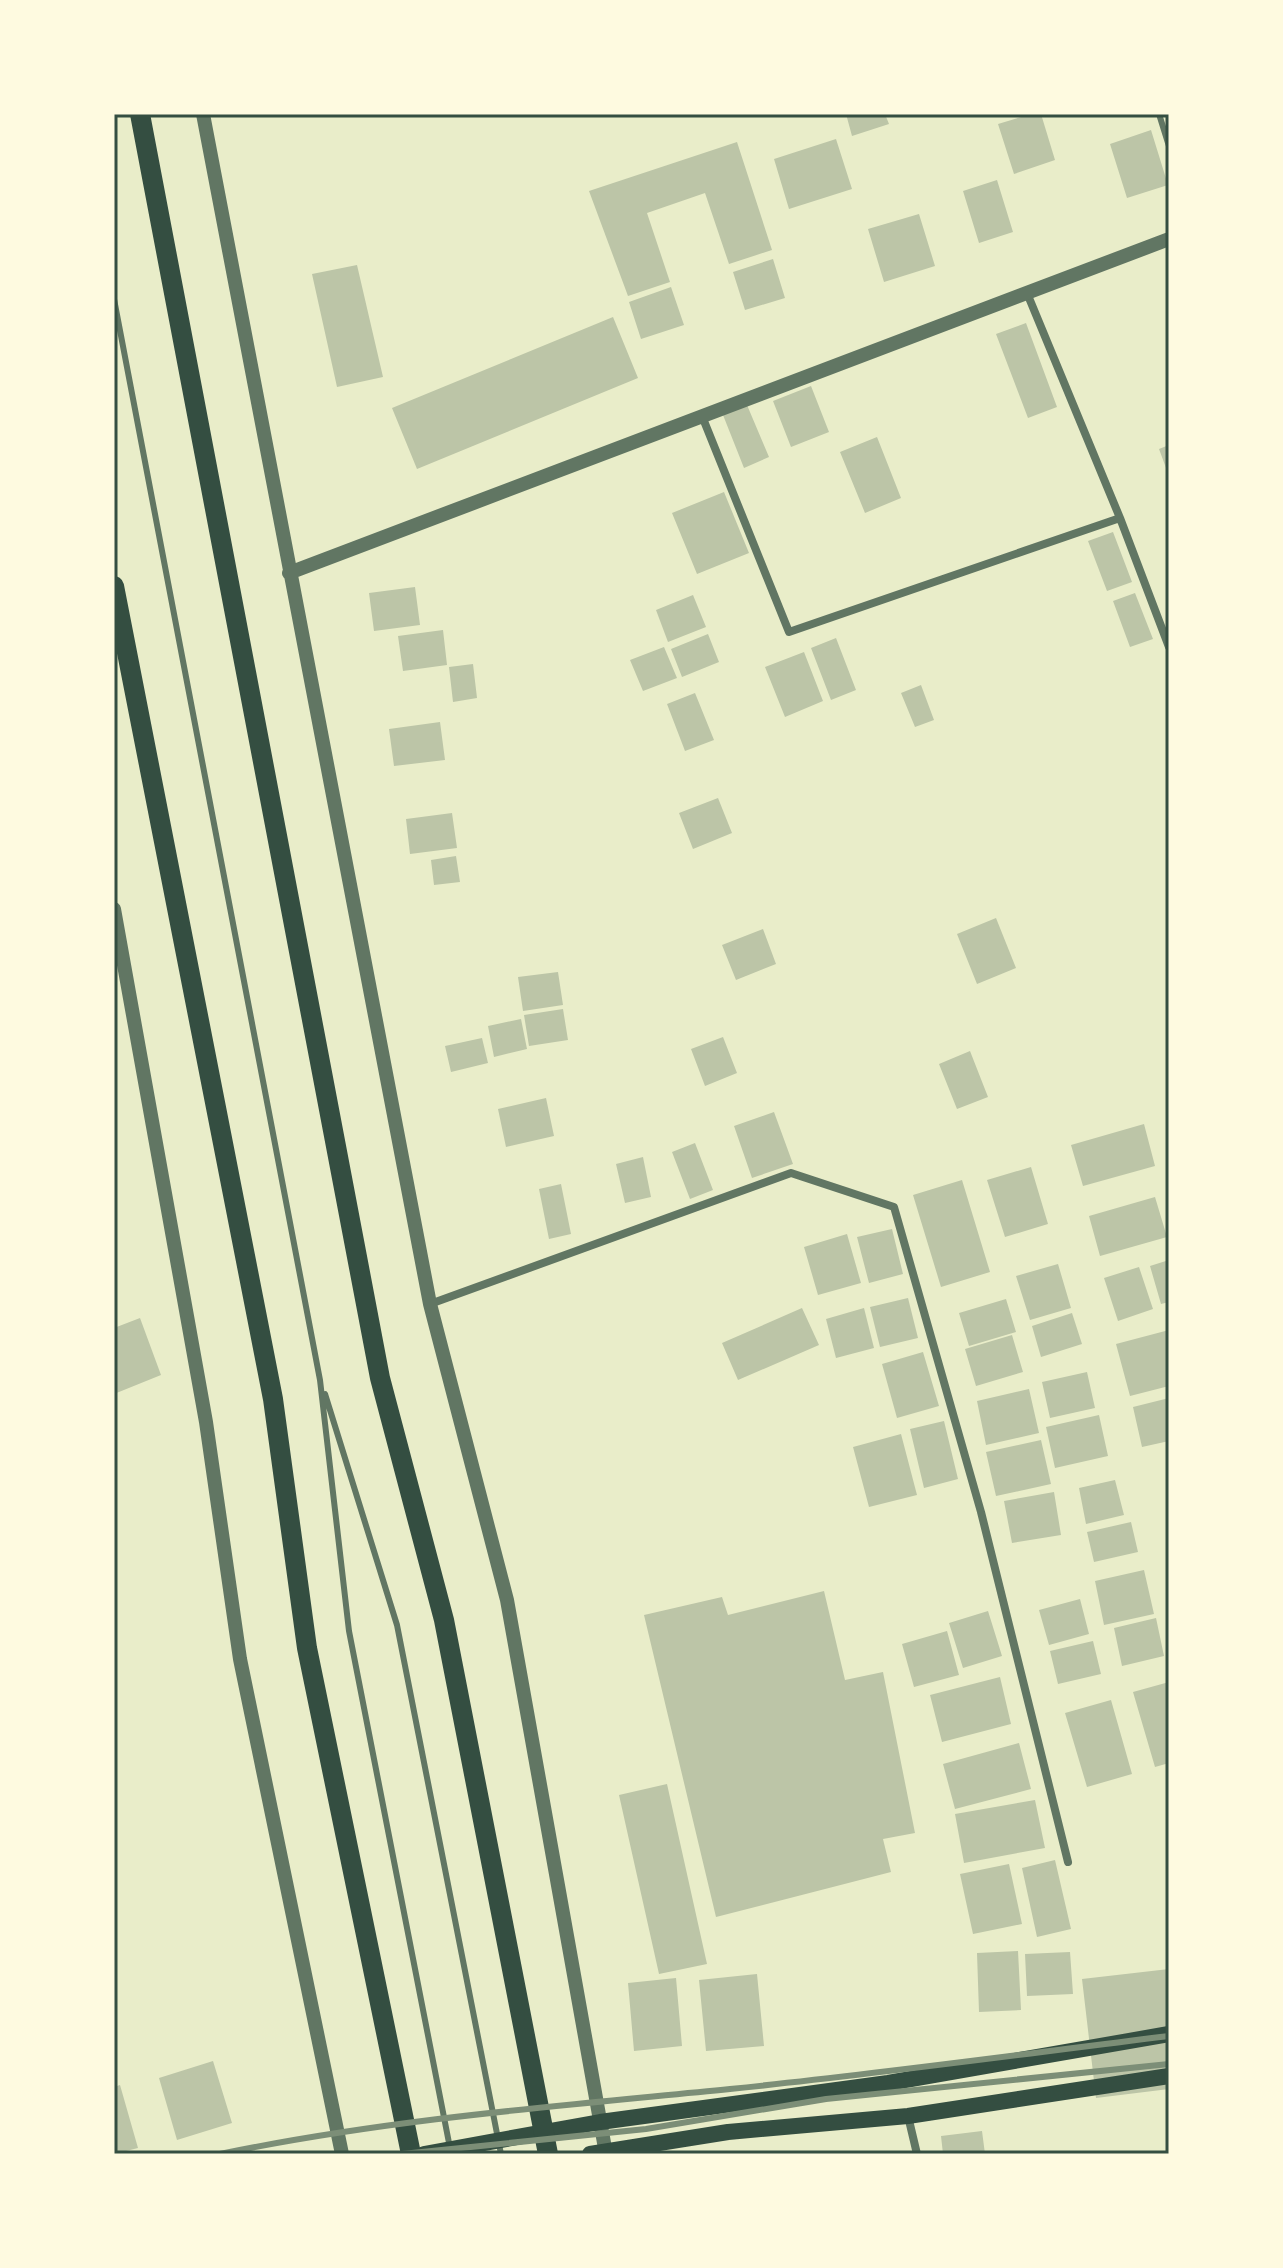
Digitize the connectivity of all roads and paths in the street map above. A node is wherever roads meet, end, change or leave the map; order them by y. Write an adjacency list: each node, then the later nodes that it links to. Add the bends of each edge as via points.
1 (140, 114): 21 (main road, via 380,1378 444,1620)
2 (203, 114): 10 (street)
3 (1159, 114): 4 (lane)
4 (1169, 146)
5 (1169, 239): 6 (street)
6 (1027, 293): 8 (street); 9 (street)
7 (114, 299): 15 (lane)
8 (701, 414): 9 (street, via 789,632); 10 (street)
9 (1120, 518): 12 (street)
10 (289, 573): 14 (street)
11 (114, 586): 26 (main road, via 273,1399 307,1648)
12 (1169, 647)
13 (114, 909): 25 (street, via 206,1422 240,1659)
14 (430, 1304): 16 (street, via 791,1173 894,1207 977,1497); 20 (street, via 507,1600)
15 (320, 1380): 22 (lane, via 397,1625); 23 (lane, via 349,1631)
16 (1068, 1862)
17 (1169, 2034): 20 (main road, via 888,2083)
18 (1169, 2076): 19 (main road)
19 (908, 2116): 24 (main road, via 728,2132); 29 (street)
20 (600, 2122): 21 (main road); 24 (street)
21 (544, 2132): 22 (main road); 28 (main road)
22 (501, 2147): 23 (main road)
23 (451, 2152): 27 (main road)
24 (601, 2153)
25 (342, 2154)
26 (411, 2154)
27 (424, 2154)
28 (548, 2154)
29 (917, 2154)

